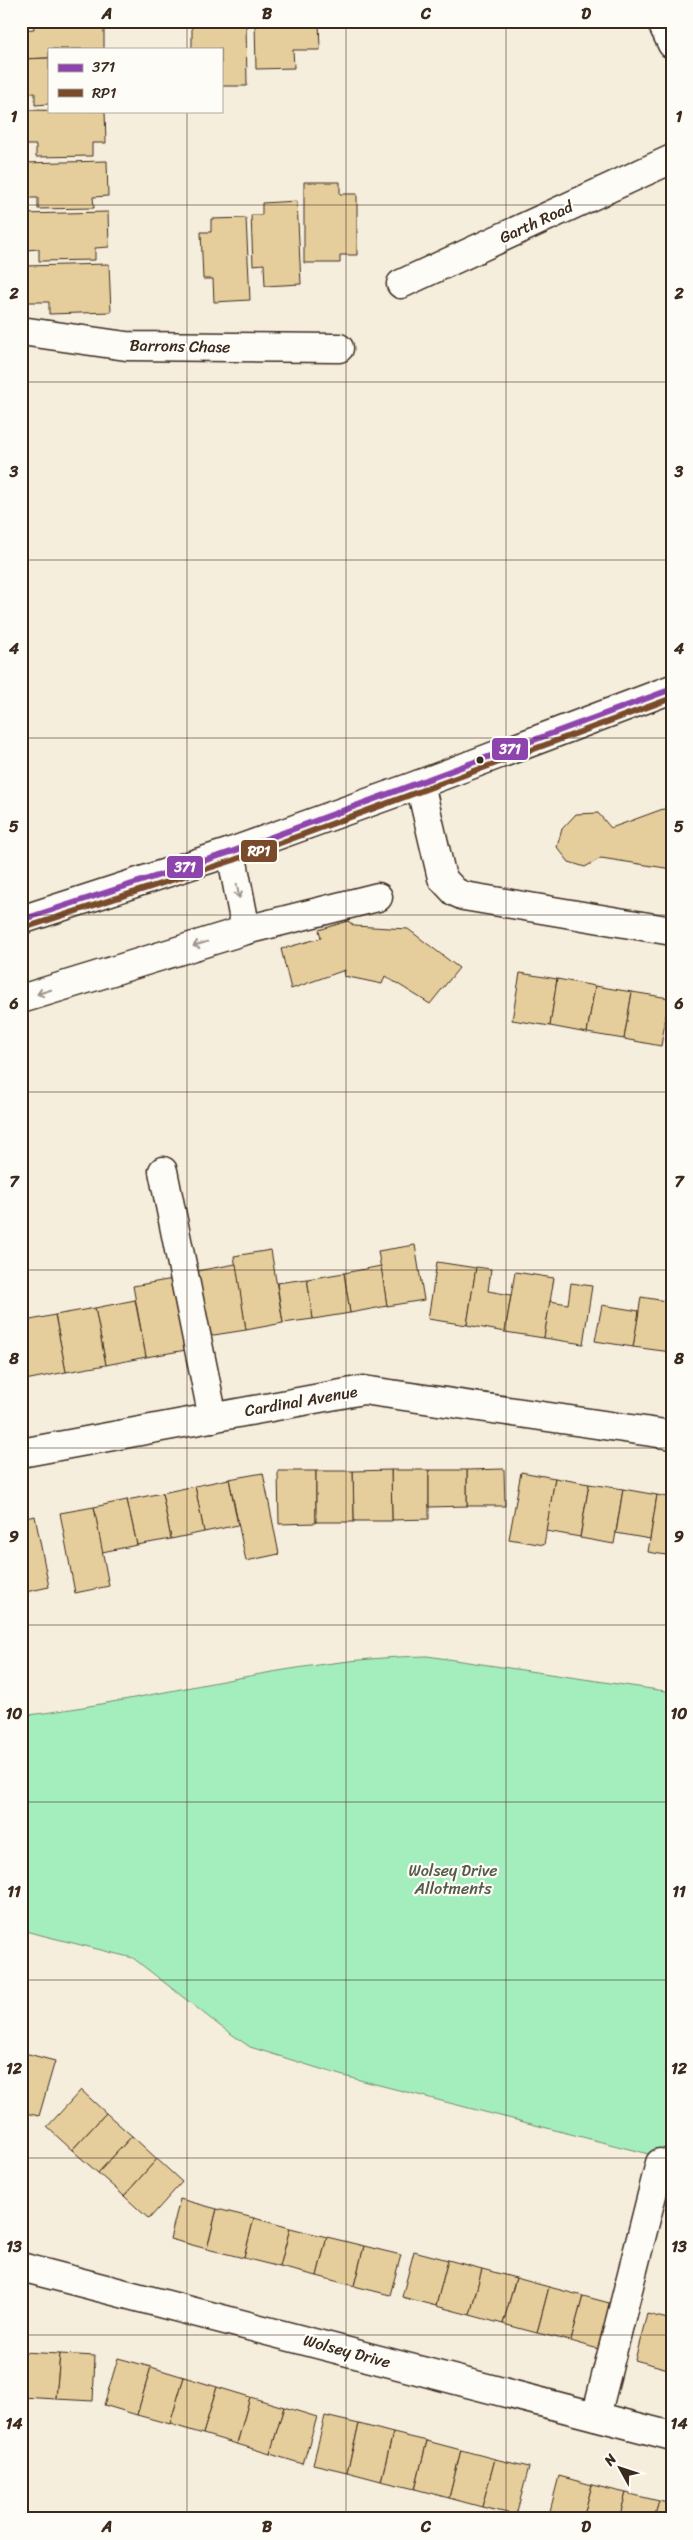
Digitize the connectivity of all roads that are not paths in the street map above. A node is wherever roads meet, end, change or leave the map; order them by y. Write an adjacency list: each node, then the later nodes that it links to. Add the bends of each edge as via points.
1 (661, 21): 2 (street)
2 (672, 44)
3 (672, 159): 4 (street, Garth Road)
4 (401, 284)
5 (21, 331): 6 (street, Barrons Chase, via 126,346)
6 (339, 348)
7 (672, 689): 8 (street)
8 (420, 784): 9 (street); 13 (street, via 442,878 455,892)
9 (231, 852): 11 (street); 12 (street, one-way to 12)
10 (378, 897): 12 (street)
11 (21, 920)
12 (246, 930): 14 (street, one-way to 14)
13 (672, 931)
14 (21, 999)
15 (163, 1170): 16 (street)
16 (213, 1418): 17 (street, Cardinal Avenue, via 363,1390); 18 (street, Cardinal Avenue)
17 (672, 1435)
18 (21, 1453)
19 (660, 2163): 21 (street)
20 (21, 2267): 21 (street, Wolsey Drive)
21 (596, 2416): 22 (street, Wolsey Drive)
22 (672, 2436)

